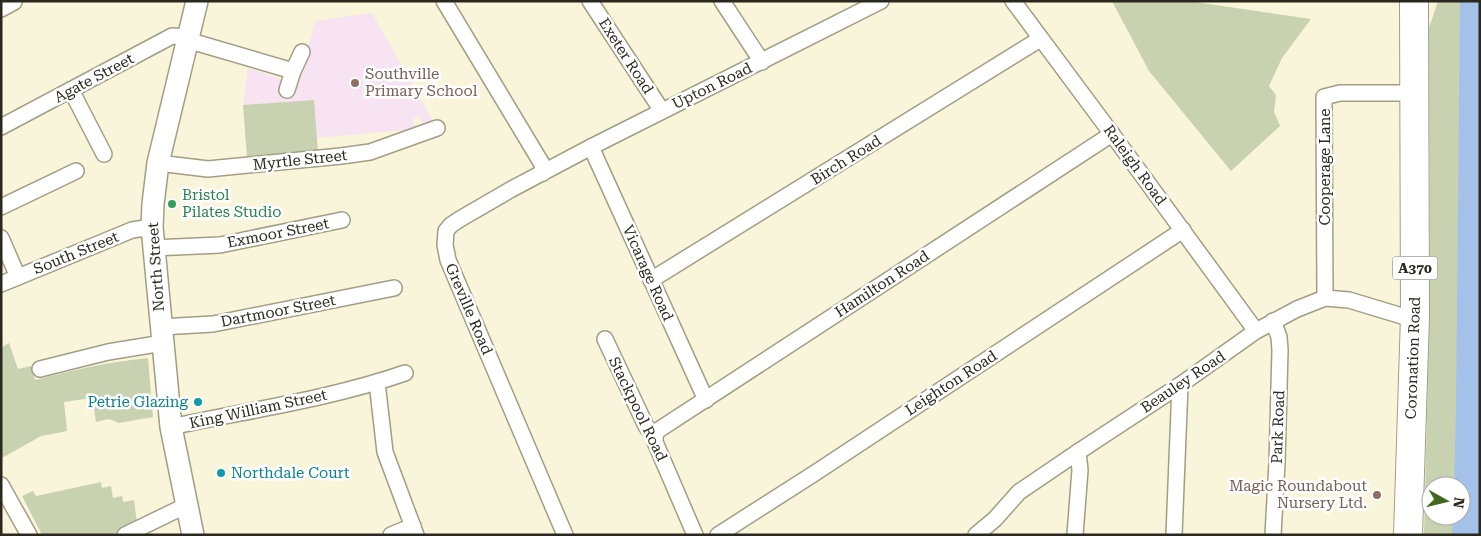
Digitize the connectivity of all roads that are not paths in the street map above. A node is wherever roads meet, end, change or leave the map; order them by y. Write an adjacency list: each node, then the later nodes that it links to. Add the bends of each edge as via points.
1 (197, 1): 8 (main road, North Street)
2 (444, 1): 24 (street, via 542,164)
3 (590, 1): 16 (street, Exeter Road)
4 (722, 1): 11 (street)
5 (1012, 1): 9 (street, Raleigh Road)
6 (1414, 1): 15 (highway, Coronation Road / A370)
7 (874, 3): 11 (street, Upton Road)
8 (187, 39): 12 (street); 13 (street, Agate Street, via 172,36); 22 (main road, North Street)
9 (1040, 39): 19 (street, Raleigh Road); 32 (street, Birch Road)
10 (302, 52): 12 (street)
11 (762, 62): 16 (street, Upton Road)
12 (293, 71): 14 (street)
13 (71, 90): 17 (street, Agate Street); 21 (street)
14 (287, 90)
15 (1415, 93): 35 (street, Cooperage Lane, via 1340,93 1324,97); 36 (highway, Coronation Road / A370)
16 (662, 111): 20 (street, Upton Road)
17 (1, 127)
18 (437, 128): 22 (street, Myrtle Street, via 370,152 341,156 208,169)
19 (1112, 134): 28 (street, Raleigh Road); 45 (street, Hamilton Road)
20 (591, 147): 24 (street, Upton Road); 32 (street, Vicarage Road)
21 (104, 154)
22 (158, 163): 27 (main road, North Street)
23 (76, 171): 25 (street)
24 (543, 173): 53 (street, Greville Road, via 451,225 446,231 445,245 448,260)
25 (1, 206)
26 (342, 220): 30 (street, Exmoor Street, via 220,244)
27 (152, 227): 30 (main road, North Street); 31 (street, South Street, via 132,230)
28 (1182, 230): 38 (street, Raleigh Road); 59 (street, Leighton Road)
29 (1, 238): 31 (street)
30 (153, 248): 39 (main road, North Street)
31 (18, 277): 33 (street, South Street)
32 (651, 280): 45 (street, Vicarage Road)
33 (1, 284)
34 (394, 288): 39 (street, Dartmoor Street)
35 (1325, 298): 36 (street, Beauley Road, via 1349,300 1402,316); 37 (street, Beauley Road, via 1296,308)
36 (1415, 316): 64 (highway, Coronation Road / A370)
37 (1273, 321): 38 (street, Beauley Road); 63 (street, Park Road, via 1280,350)
38 (1256, 331): 44 (street, Beauley Road)
39 (162, 335): 41 (street, Dartmoor Street); 46 (main road, North Street)
40 (604, 339): 47 (street, Stackpool Road, via 646,426)
41 (40, 369)
42 (405, 373): 43 (street, King William Street)
43 (377, 382): 46 (street, King William Street); 52 (street, via 385,452)
44 (1180, 385): 48 (street, Beauley Road); 62 (street)
45 (706, 400): 47 (street, Hamilton Road, via 657,431)
46 (171, 427): 50 (main road, North Street)
47 (655, 437): 58 (street, Stackpool Road, via 654,442)
48 (1078, 452): 60 (street, Beauley Road, via 1019,492); 61 (street, via 1080,470)
49 (1, 484): 51 (street)
50 (187, 505): 55 (street); 56 (main road, North Street)
51 (6, 507): 54 (street)
52 (414, 530): 57 (street)
53 (560, 533)
54 (29, 535)
55 (125, 535)
56 (192, 535)
57 (391, 535)
58 (695, 535)
59 (718, 535)
60 (976, 535)
61 (1075, 535)
62 (1174, 535)
63 (1273, 535)
64 (1408, 535)

